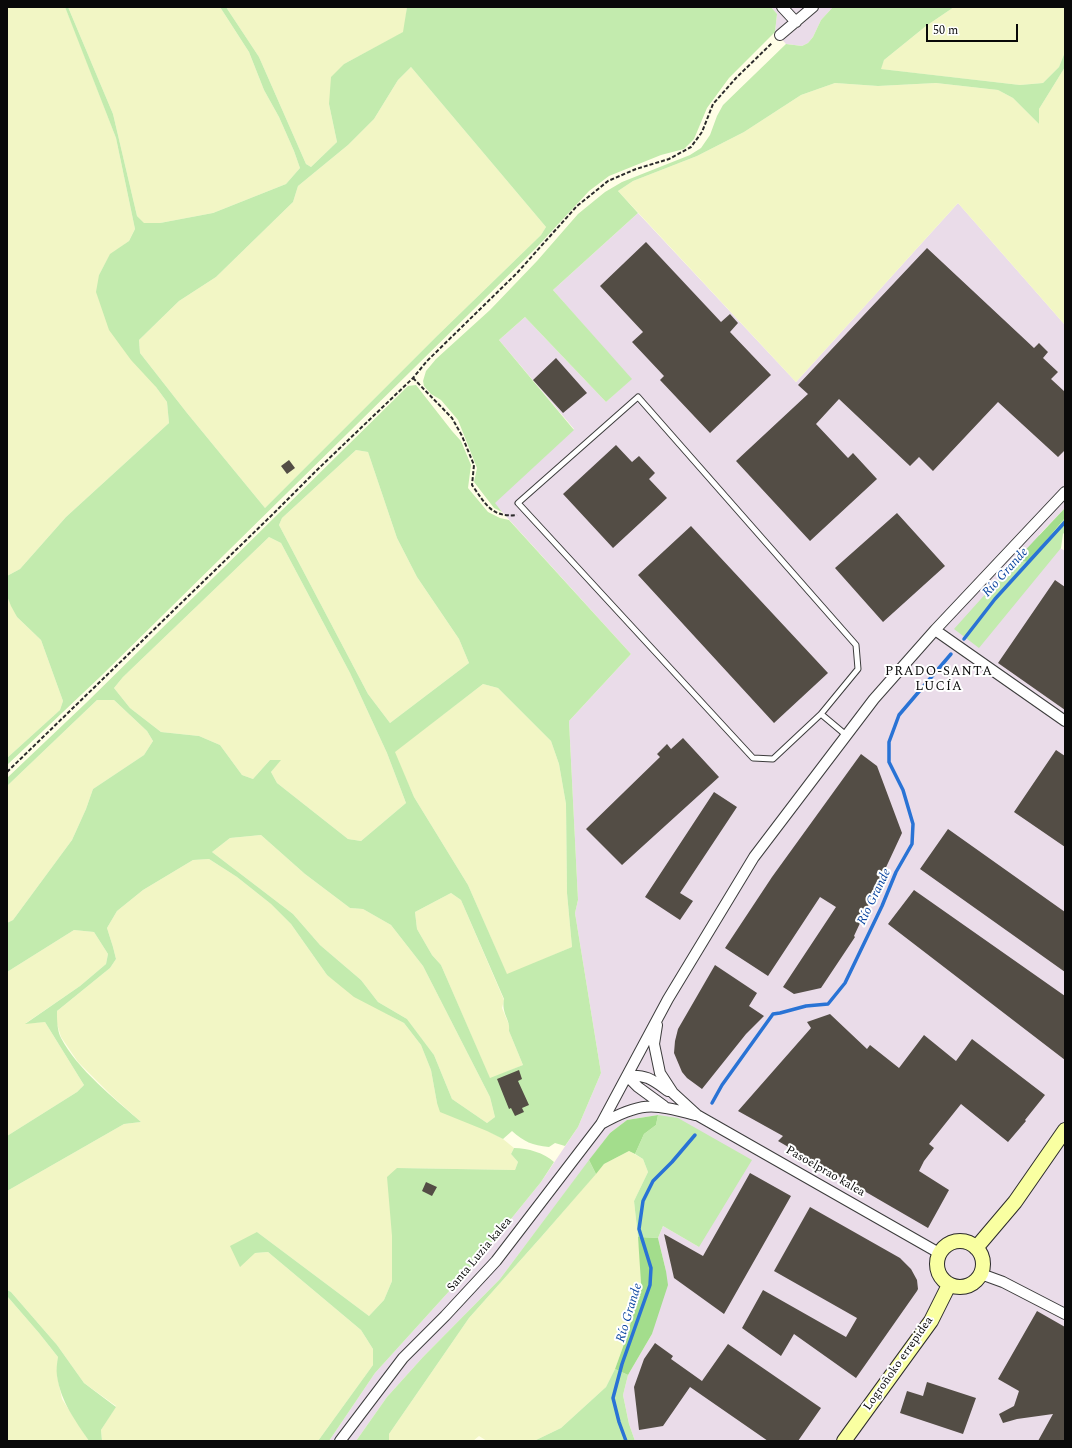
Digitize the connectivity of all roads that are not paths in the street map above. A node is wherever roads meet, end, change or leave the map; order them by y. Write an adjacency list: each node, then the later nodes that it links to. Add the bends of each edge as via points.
1 (782, 7): 3 (street)
2 (813, 7): 3 (street)
3 (796, 22): 4 (street)
4 (780, 36)
5 (1065, 492): 6 (street, Santa Luzia kalea)
6 (935, 630): 8 (street); 9 (street, Santa Luzia kalea)
7 (821, 714): 7 (lane, via 773,759 753,758 518,503 638,397 856,645 858,669); 9 (lane)
8 (1065, 720)
9 (846, 735): 10 (street, Santa Luzia kalea, via 754,857)
10 (658, 1018): 11 (street, Santa Luzia kalea); 12 (street, via 654,1044 660,1073)
11 (627, 1076): 12 (street, via 650,1078); 13 (street); 15 (street, Santa Luzia kalea)
12 (673, 1094): 14 (street)
13 (666, 1107): 14 (street); 15 (street, via 646,1106 622,1112)
14 (697, 1115): 18 (street, Pasoelprao kalea)
15 (601, 1124): 22 (street, Santa Luzia kalea, via 496,1260 403,1358)
16 (1065, 1130): 17 (main road, via 1014,1202)
17 (976, 1248): 18 (main road, via 967,1242 956,1241 946,1245); 19 (main road, via 983,1265)
18 (939, 1253): 20 (main road, via 939,1275)
19 (981, 1274): 20 (main road, via 977,1280 964,1287); 21 (street, via 1004,1282)
20 (949, 1285): 23 (main road, Logroñoko errepidea, via 930,1321)
21 (1065, 1314)
22 (340, 1441)
23 (844, 1441)

